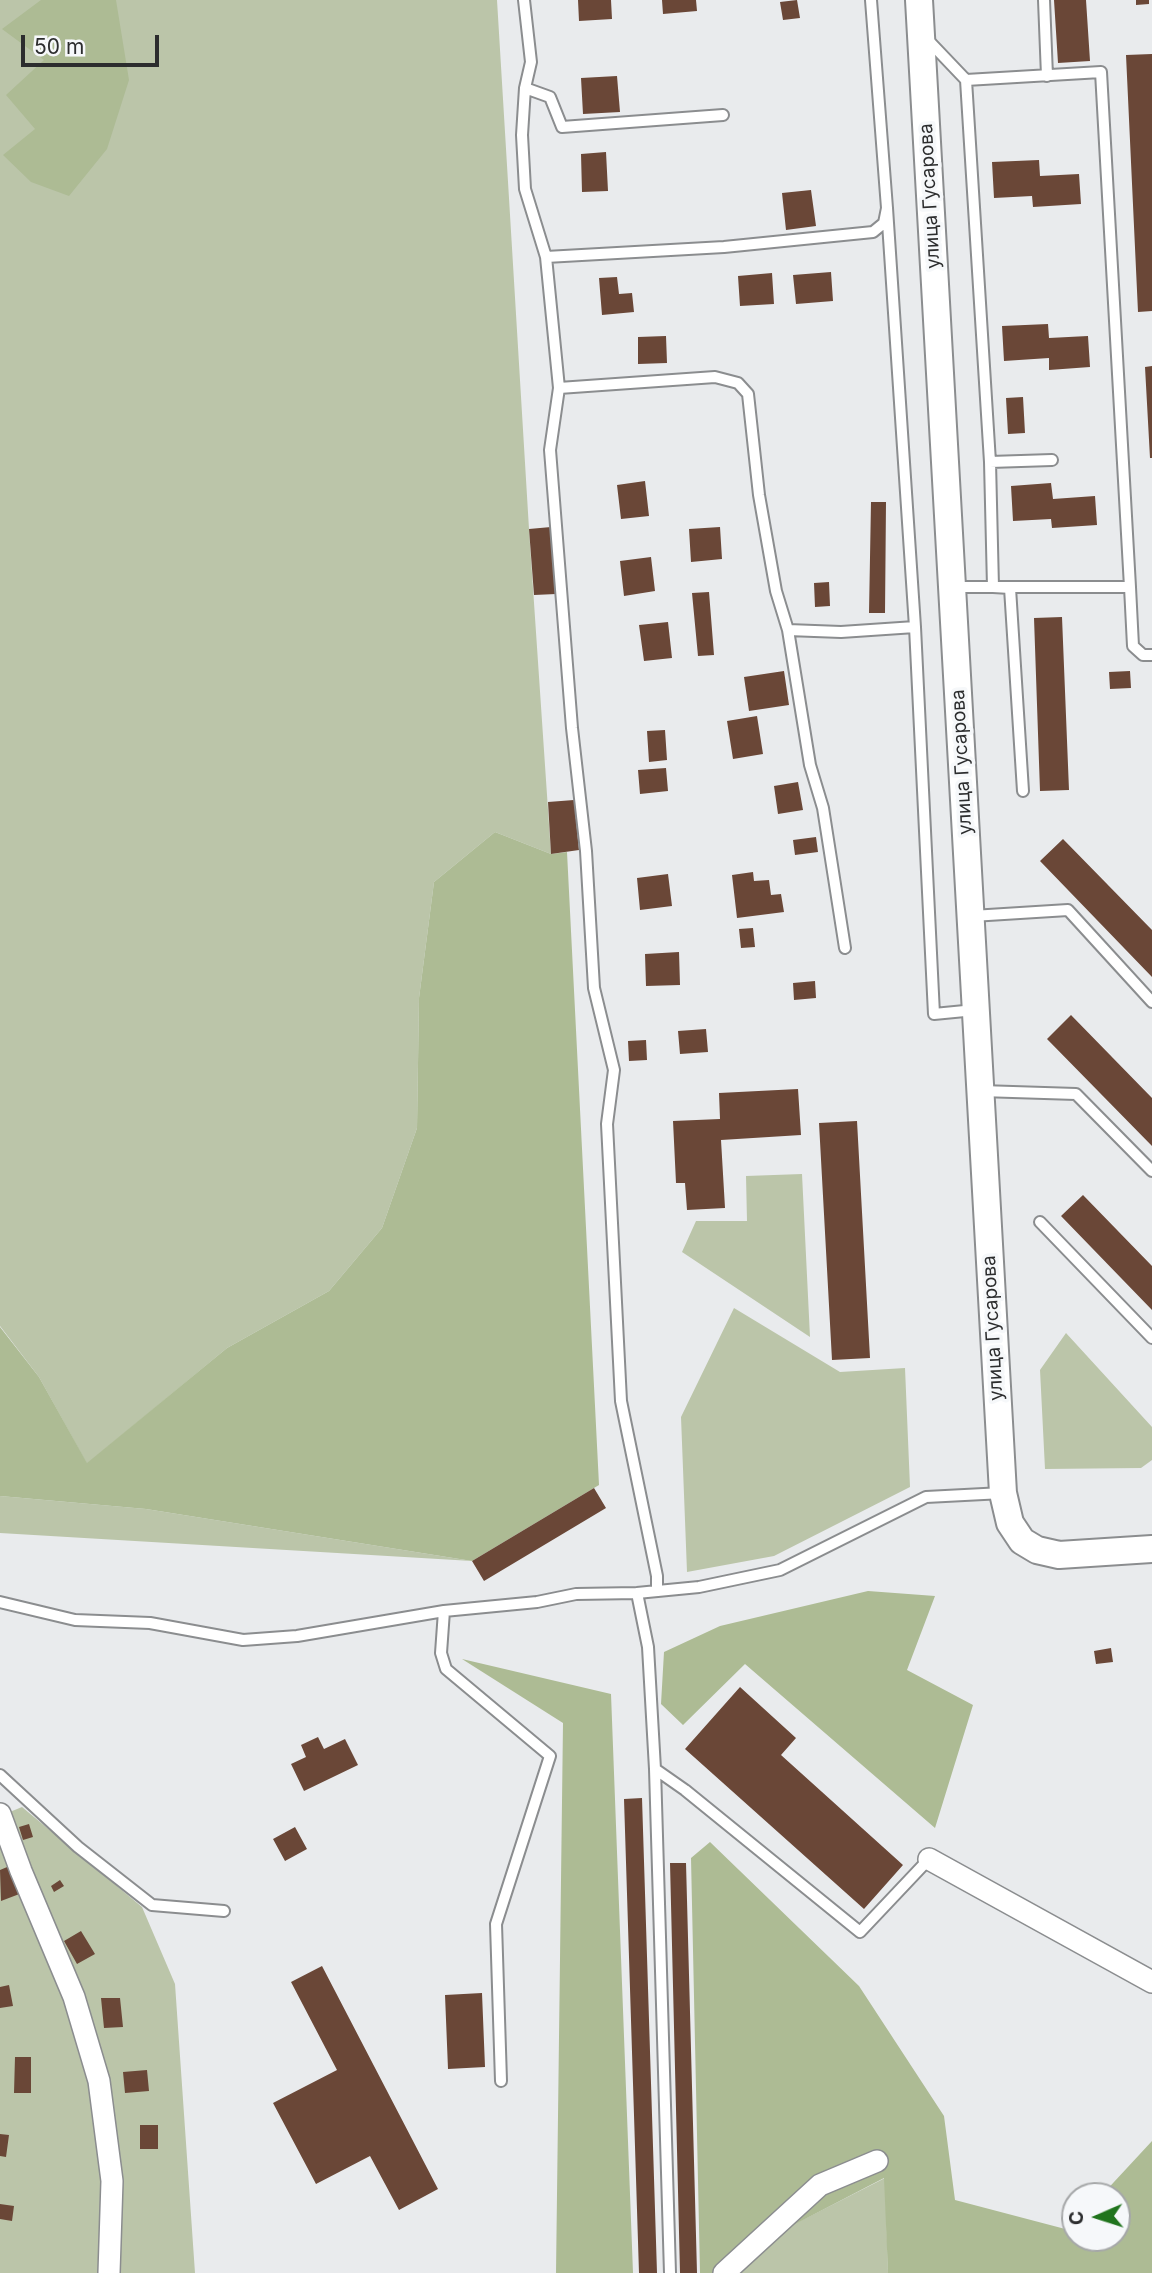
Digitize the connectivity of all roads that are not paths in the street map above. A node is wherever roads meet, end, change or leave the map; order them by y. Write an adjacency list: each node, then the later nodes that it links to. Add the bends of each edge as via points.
1 (524, 0): 8 (lane, via 531,62)
2 (872, 0): 10 (lane)
3 (1044, 0): 6 (lane)
4 (916, 1): 5 (street, улица Гусарова)
5 (921, 33): 7 (lane); 15 (street, улица Гусарова)
6 (1047, 76): 7 (lane); 17 (lane, via 1101,72)
7 (966, 80): 14 (lane)
8 (525, 88): 9 (lane, via 550,97 562,127); 11 (lane, via 525,188)
9 (723, 115)
10 (887, 208): 11 (lane, via 884,223 873,232 724,247); 19 (lane)
11 (546, 257): 12 (lane)
12 (559, 388): 20 (lane, via 715,377 738,383 748,394 759,495 776,591); 33 (lane, via 550,450 572,728 586,851 594,988 614,1070 607,1124 621,1401)
13 (1052, 460): 14 (lane)
14 (990, 462): 16 (lane)
15 (952, 587): 16 (lane); 23 (street, улица Гусарова)
16 (993, 587): 18 (lane)
17 (1130, 587): 18 (lane); 21 (lane, via 1132,646 1143,655)
18 (1010, 588): 22 (lane)
19 (915, 628): 20 (lane); 26 (lane, via 934,1014)
20 (788, 630): 24 (lane)
21 (1152, 655)
22 (1023, 791)
23 (971, 916): 25 (lane, via 1068,909); 26 (street, улица Гусарова)
24 (845, 948)
25 (1152, 1002)
26 (975, 1010): 27 (street, улица Гусарова)
27 (979, 1091): 28 (lane, via 1076,1094); 31 (street, улица Гусарова)
28 (1152, 1171)
29 (1040, 1222): 30 (lane)
30 (1152, 1338)
31 (1003, 1493): 32 (street, улица Гусарова, via 1010,1523 1023,1541 1037,1550 1059,1555); 33 (lane, via 926,1497 780,1570)
32 (1152, 1549)
33 (657, 1591): 34 (lane)
34 (637, 1592): 36 (lane, via 576,1594); 37 (lane, via 648,1647)
35 (0, 1602): 36 (lane, via 75,1620 150,1623 243,1640 297,1636)
36 (444, 1611): 43 (lane, via 441,1653 446,1669 550,1756 496,1924)
37 (655, 1769): 40 (lane, via 860,1931); 46 (lane)
38 (0, 1775): 41 (lane, via 78,1847 152,1905)
39 (0, 1814): 45 (street, via 74,1997 99,2081 112,2181)
40 (929, 1859): 42 (street)
41 (224, 1911)
42 (1152, 1982)
43 (501, 2081)
44 (877, 2161): 47 (street, via 820,2185)
45 (109, 2273)
46 (670, 2273)
47 (724, 2273)

